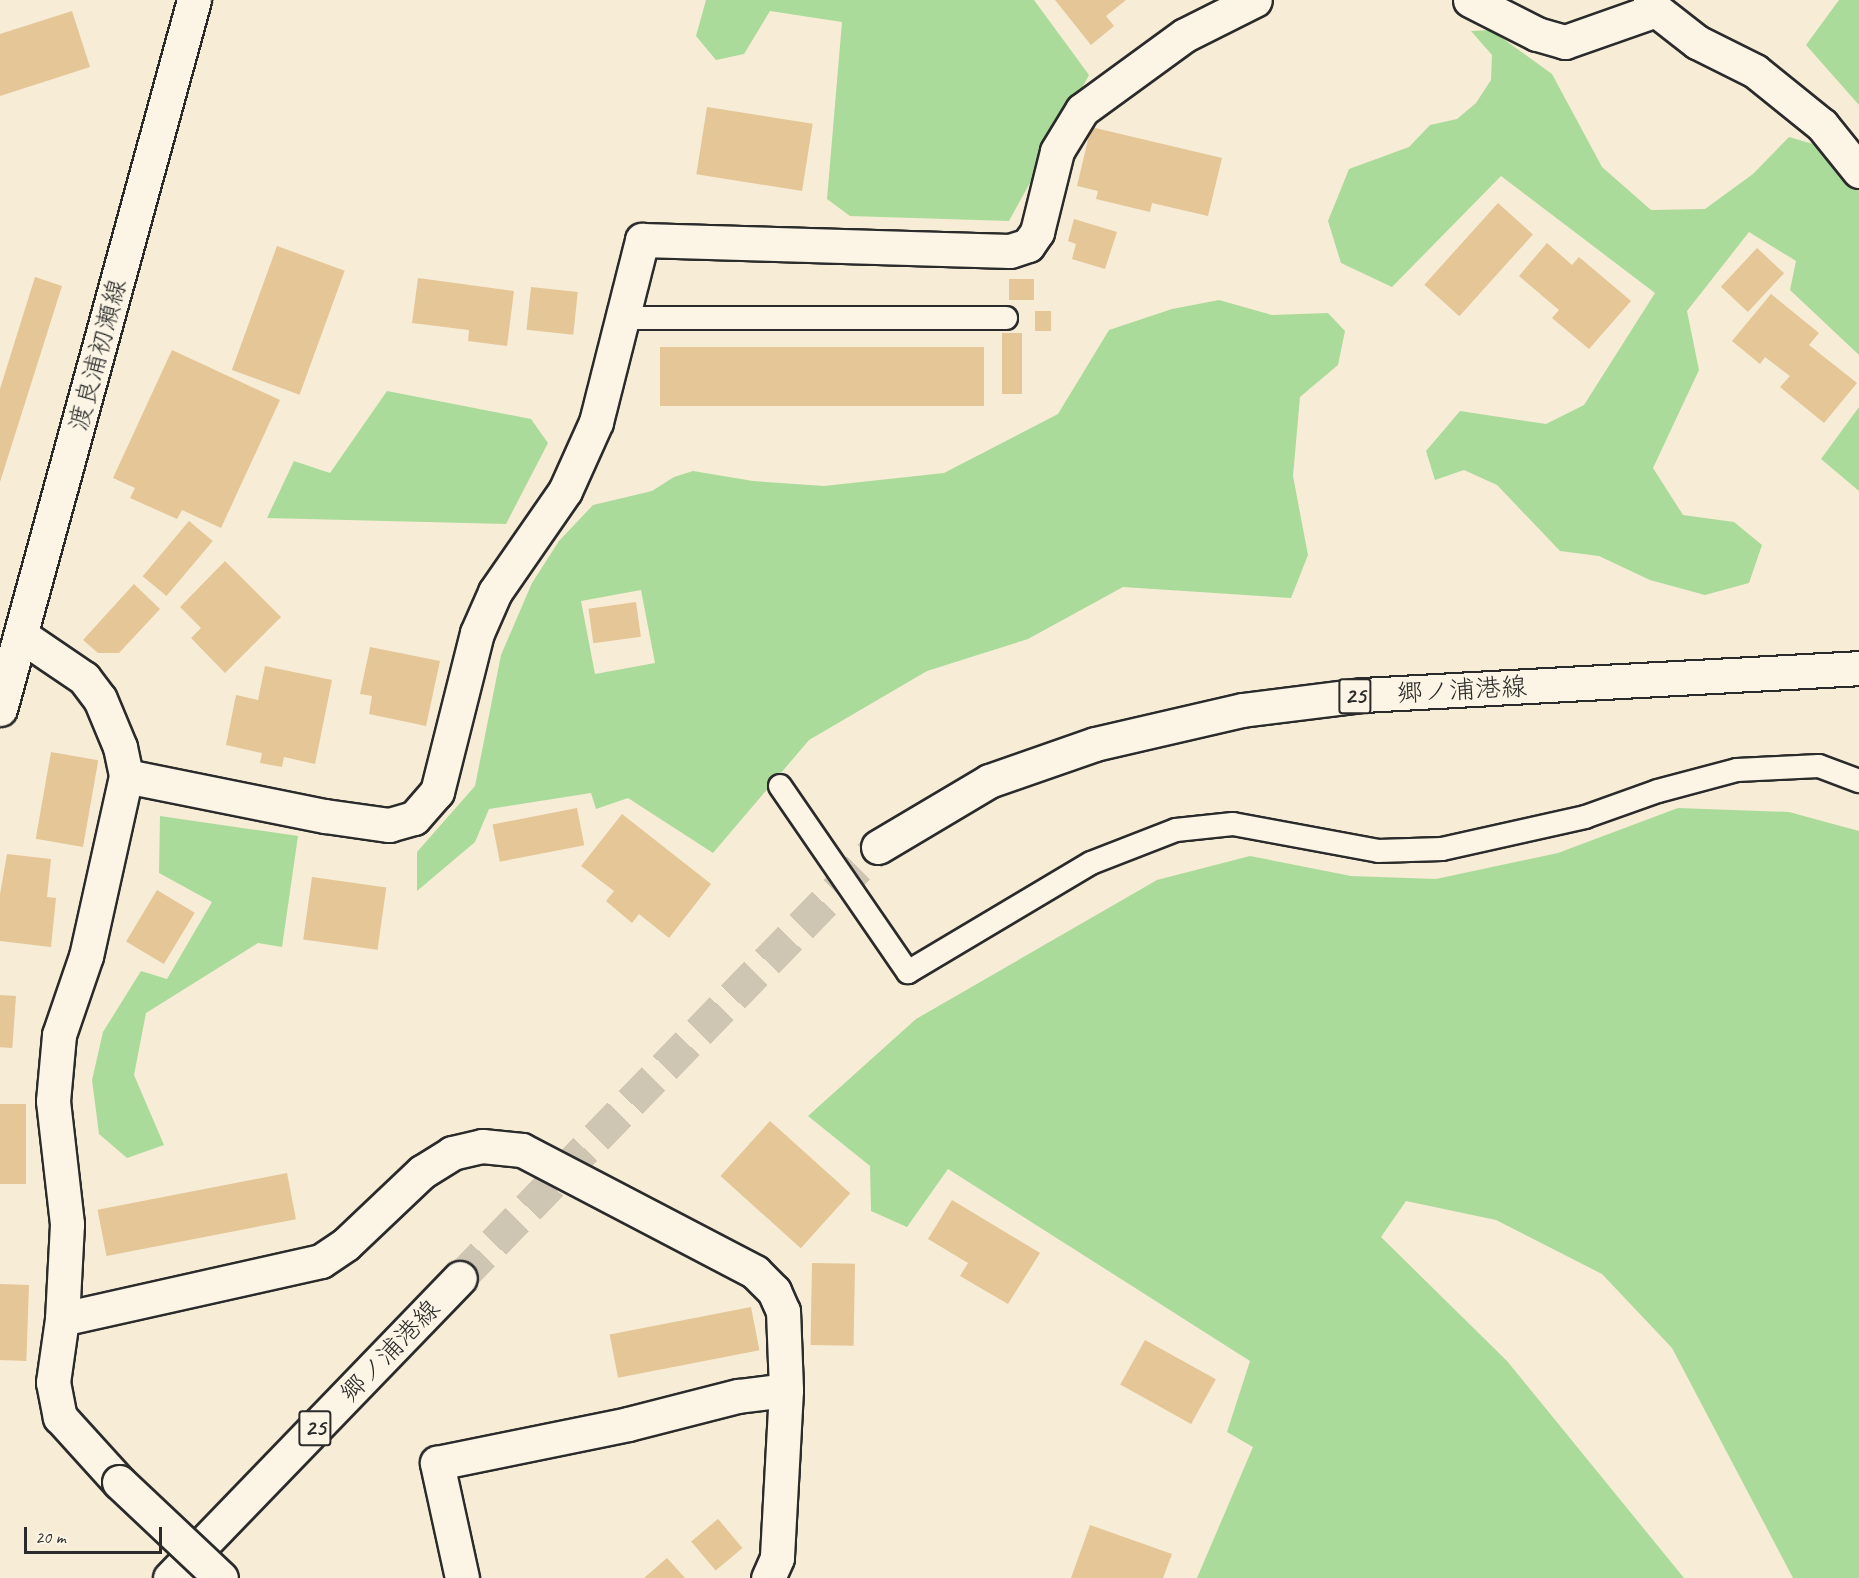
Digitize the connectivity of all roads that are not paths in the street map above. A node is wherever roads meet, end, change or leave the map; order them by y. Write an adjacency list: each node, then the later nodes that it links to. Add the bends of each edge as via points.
1 (194, 0): 8 (street, 渡良浦初瀬線)
2 (1255, 0): 6 (street, via 1185,35 1082,110 1057,151 1037,232 1028,245 1010,251 642,240)
3 (1470, 0): 4 (street, via 1537,34 1565,42)
4 (1653, 5): 5 (street, via 1697,42 1755,71 1822,125)
5 (1859, 171)
6 (624, 318): 7 (lane); 11 (street, via 596,422 565,491 491,602 477,633 437,792 414,818 389,825 325,816)
7 (1006, 318)
8 (22, 636): 10 (street, 渡良浦初瀬線); 11 (street, via 84,678 100,699 120,747)
9 (1859, 668): 14 (street, 郷ノ浦港線 / 25, via 1363,695 1242,710 1095,744 989,781)
10 (0, 709)
11 (126, 776): 16 (street, via 86,956 59,1035 54,1101 67,1224)
12 (1859, 781): 13 (lane, via 1819,766 1737,770 1658,790 1585,817 1442,849 1378,851 1233,824 1176,830 1092,863 908,972)
13 (780, 786)
14 (878, 847)
15 (460, 1278): 18 (street, 郷ノ浦港線 / 25)
16 (62, 1319): 17 (street, via 321,1261 346,1244 422,1172 452,1153 482,1146 522,1150 755,1272 774,1291 783,1311); 19 (street, bridge, via 53,1382 60,1417 118,1482)
17 (786, 1390): 20 (street, via 738,1396 628,1424 437,1463); 21 (street, via 777,1558)
18 (170, 1578)
19 (221, 1578)
20 (462, 1578)
21 (768, 1578)

